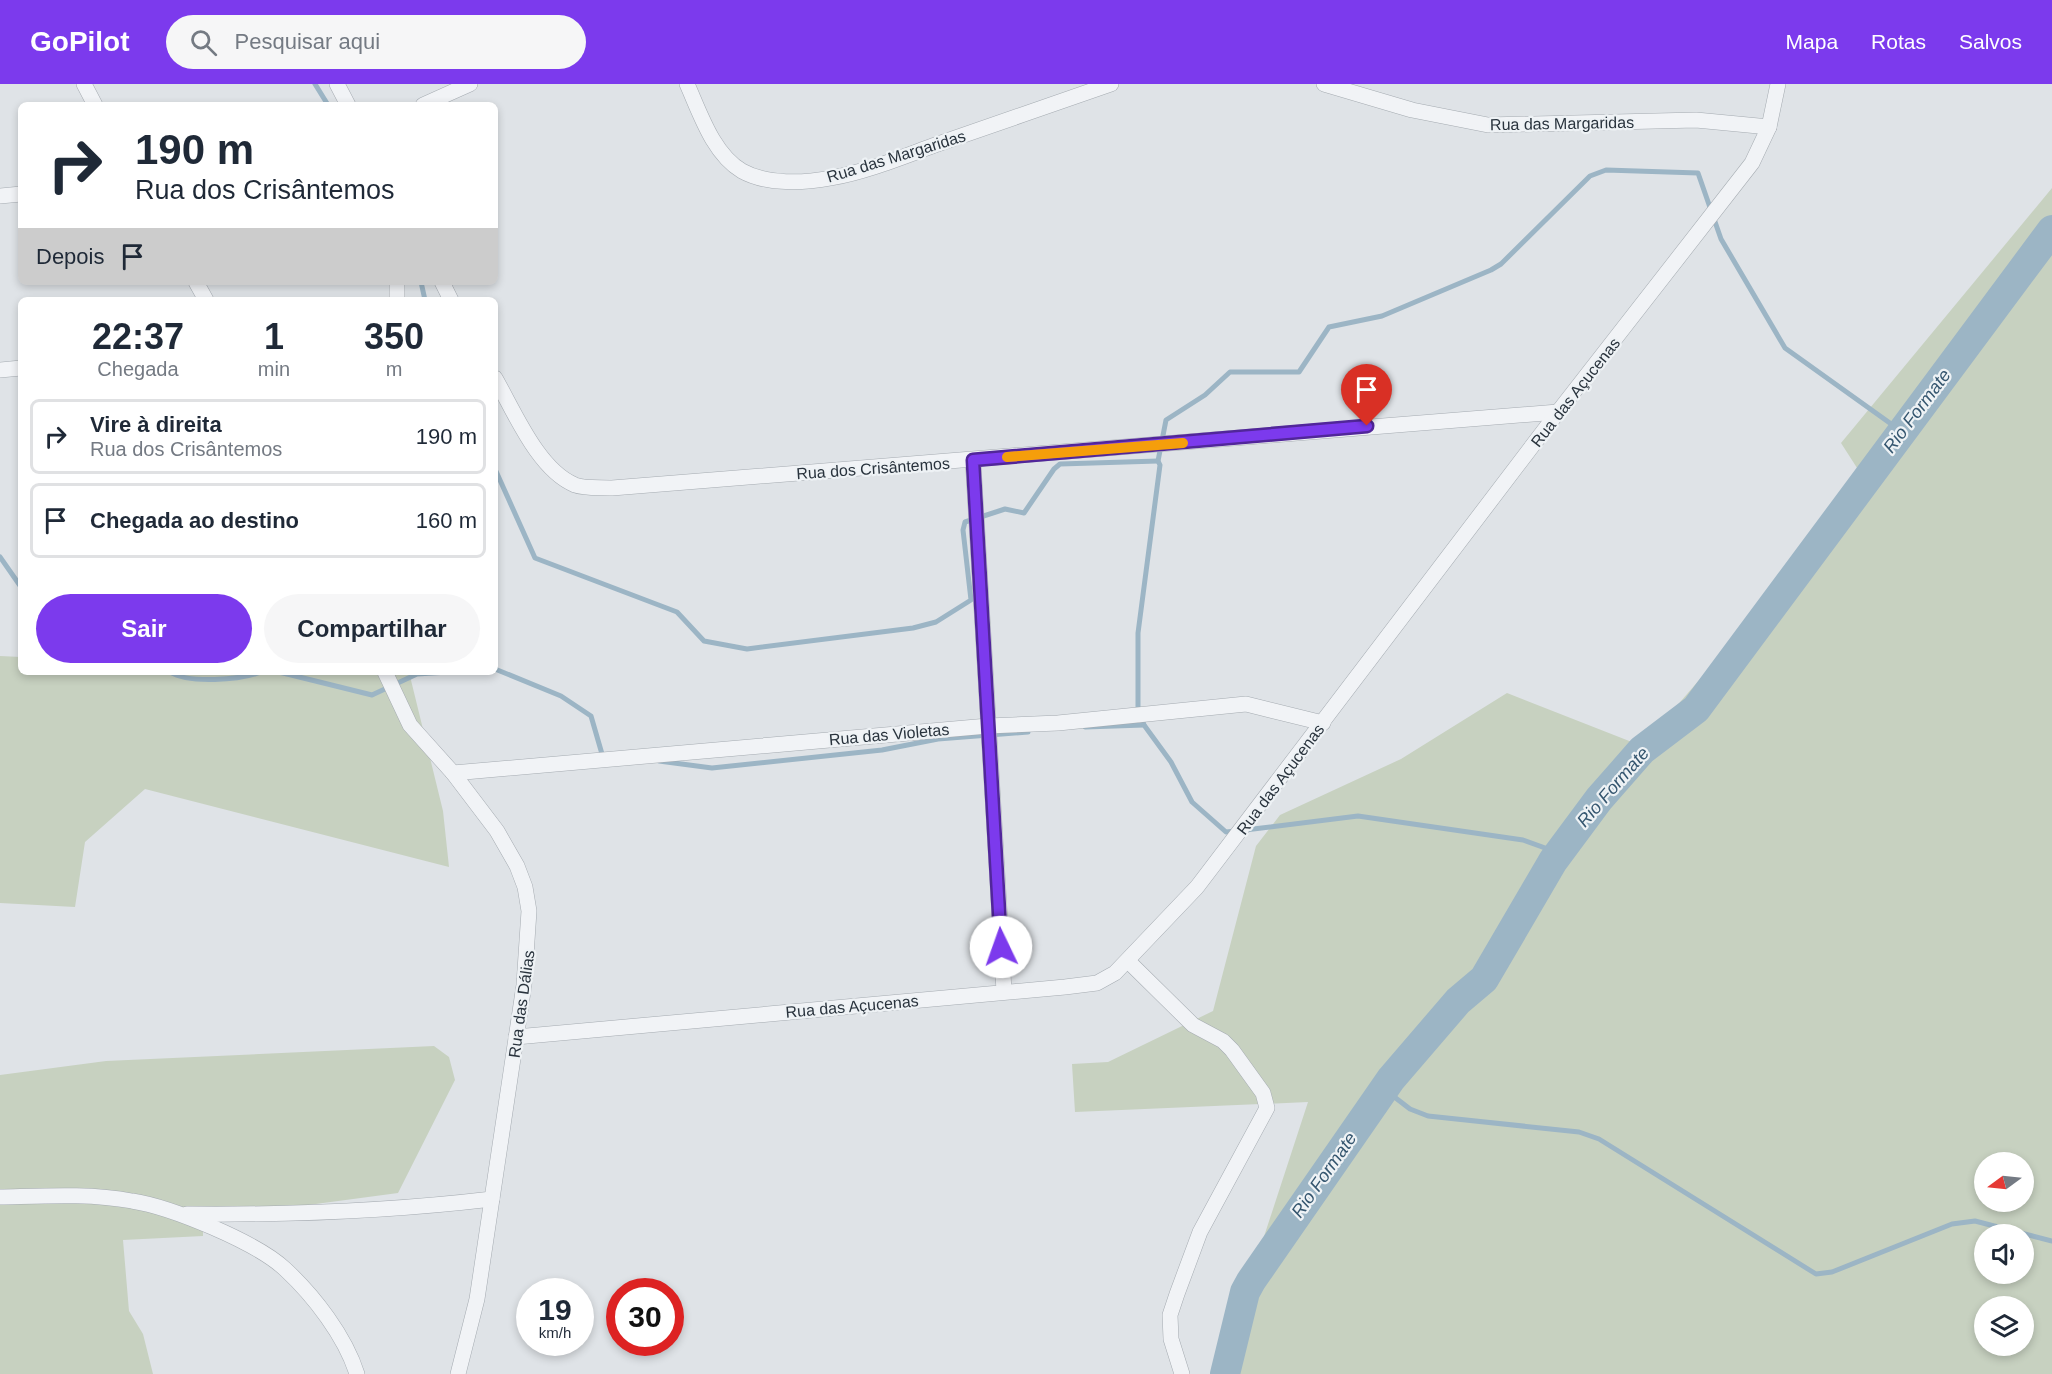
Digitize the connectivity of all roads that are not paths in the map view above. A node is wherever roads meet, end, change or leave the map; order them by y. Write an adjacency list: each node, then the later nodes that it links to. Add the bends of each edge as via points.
1 (84, 84): 8 (street)
2 (337, 84): 9 (street)
3 (470, 84): 10 (street)
4 (687, 84): 5 (street, Rua das Margaridas, via 729,161 743,172 767,180 800,182 833,178 896,159)
5 (1111, 84)
6 (1324, 84): 11 (street, Rua das Margaridas, via 1412,110 1488,125 1696,120)
7 (1778, 84): 11 (street, Rua das Açucenas)
8 (94, 102)
9 (346, 102)
10 (430, 102)
11 (1769, 127): 17 (street, Rua das Açucenas, via 1752,163)
12 (18, 194): 13 (street)
13 (0, 196)
14 (18, 368): 15 (street)
15 (0, 370)
16 (498, 383): 18 (street, Rua dos Crisântemos, via 542,459 577,486 612,488)
17 (1558, 412): 18 (street, Rua dos Crisântemos); 20 (street, Rua das Açucenas)
18 (973, 460): 21 (street)
19 (387, 675): 22 (street, Rua das Dálias, via 410,725)
20 (1323, 723): 21 (street, Rua das Violetas, via 1246,704); 23 (street, Rua das Açucenas, via 1197,887)
21 (988, 726): 22 (street, Rua das Violetas); 24 (street)
22 (453, 773): 25 (street, Rua das Dálias, via 497,831 525,887 529,939)
23 (1128, 961): 24 (street, Rua das Açucenas, via 1097,983); 31 (street, via 1193,1025 1232,1050 1263,1093 1267,1108 1200,1232 1170,1315 1170,1333)
24 (1004, 991): 25 (street, Rua das Açucenas)
25 (516, 1037): 27 (street, Rua das Dálias)
26 (0, 1197): 28 (street, via 77,1195 133,1201)
27 (492, 1199): 28 (street, via 409,1209); 30 (street, Rua das Dálias, via 477,1299)
28 (183, 1214): 29 (street, via 264,1253 285,1269 343,1343)
29 (357, 1374)
30 (458, 1374)
31 (1182, 1374)

